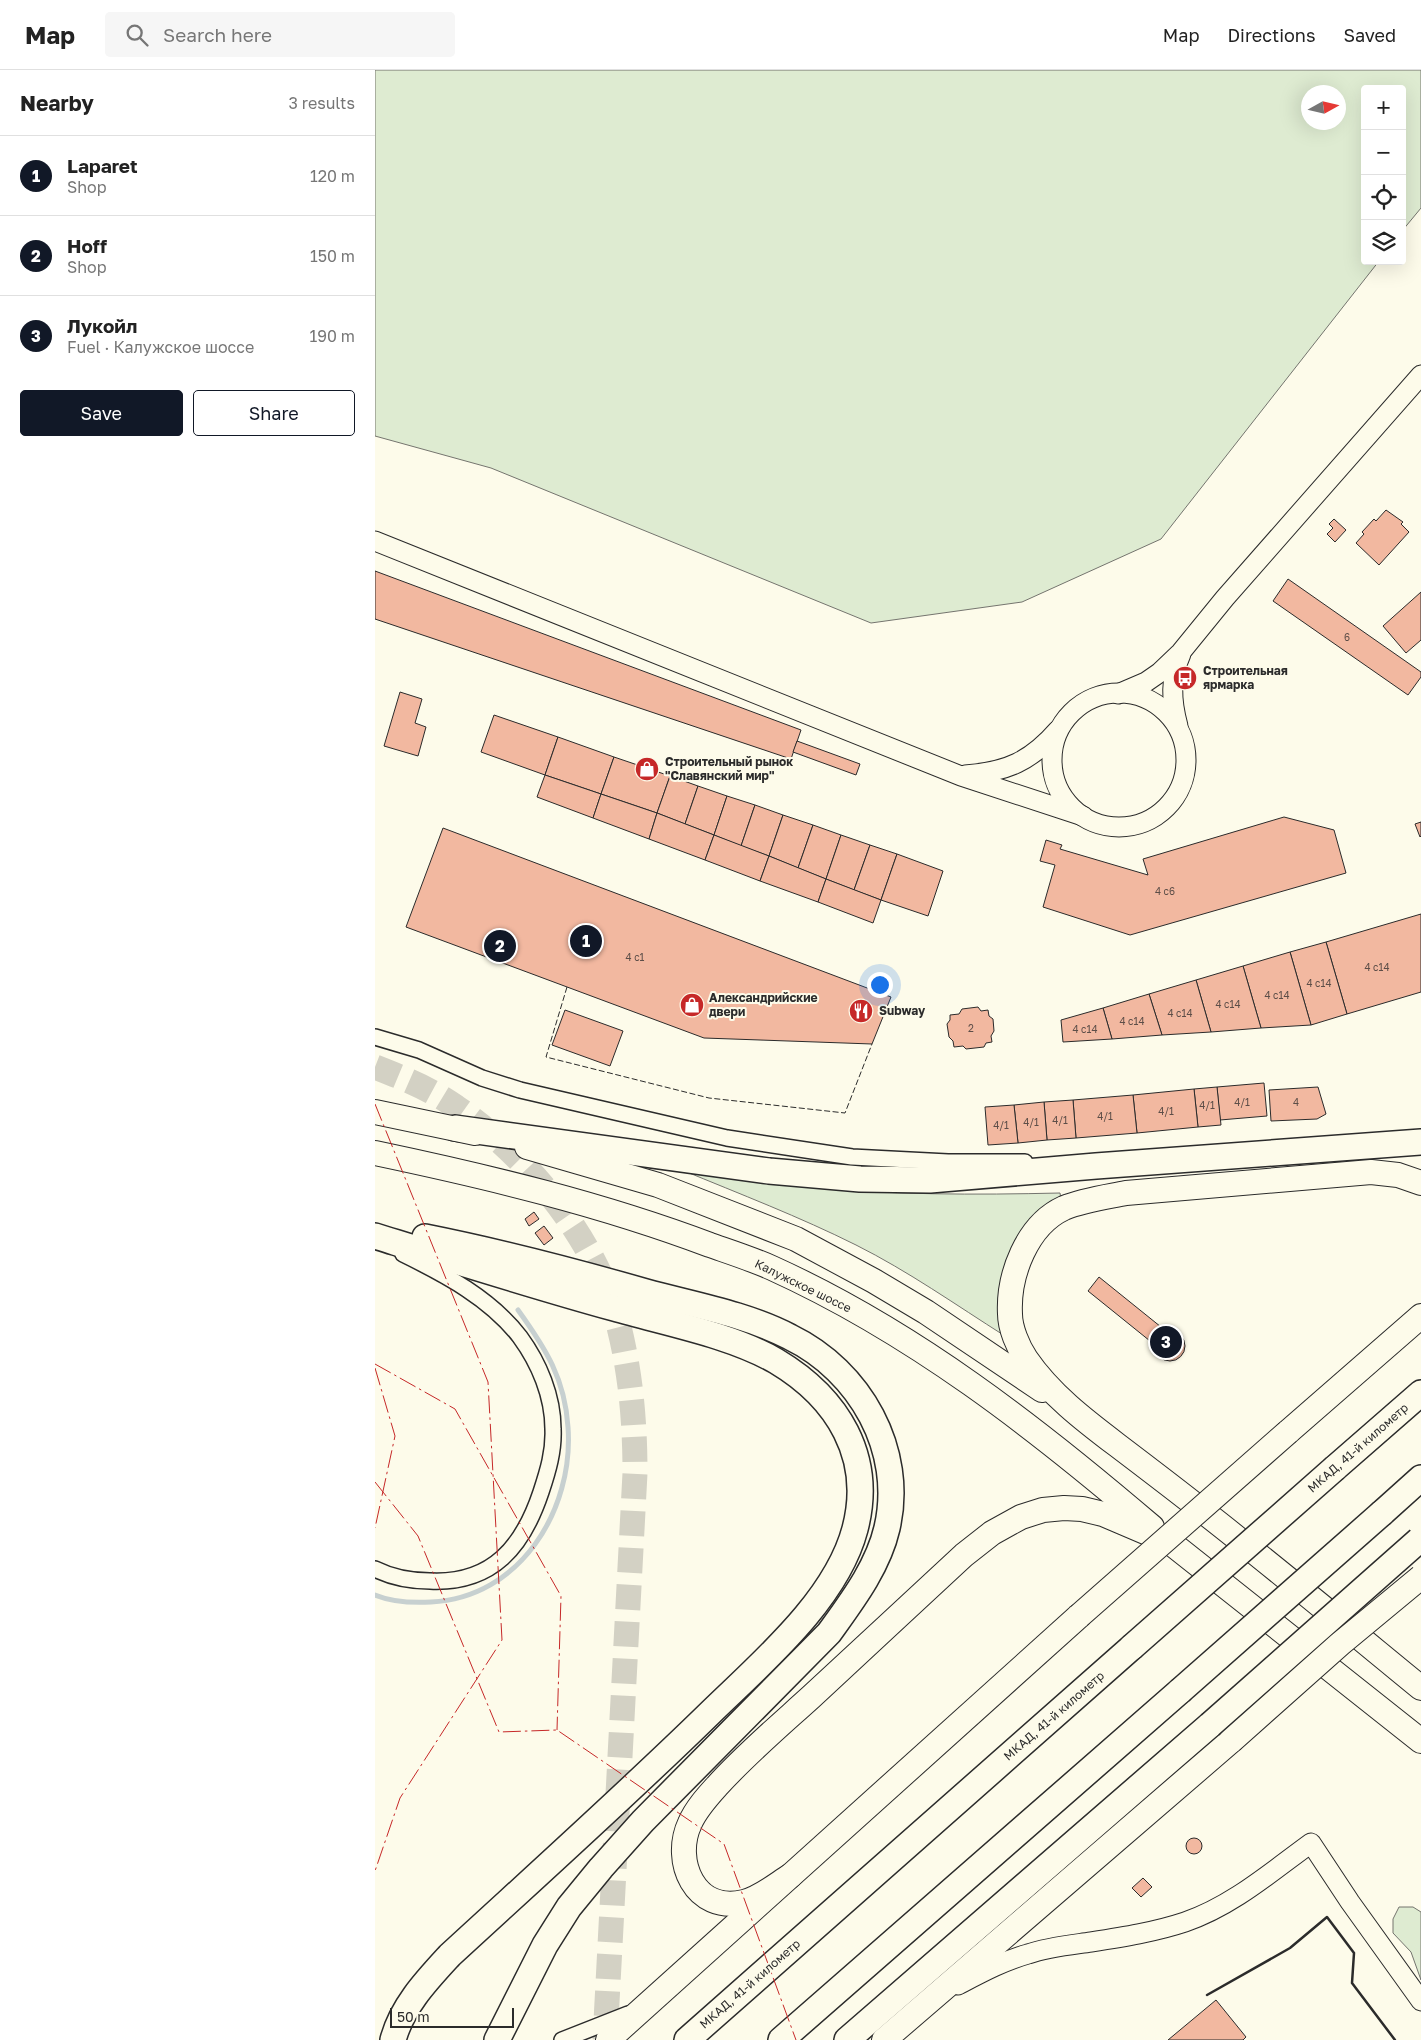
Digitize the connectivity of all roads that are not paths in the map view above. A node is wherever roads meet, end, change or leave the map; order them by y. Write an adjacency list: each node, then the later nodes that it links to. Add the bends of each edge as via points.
1 (1421, 375): 3 (street)
2 (375, 541): 7 (street)
3 (1181, 652): 4 (street, via 1146,682); 6 (street, via 1172,684)
4 (1118, 694): 5 (street, via 1081,705); 6 (street, via 1131,694 1156,704)
5 (1063, 724): 7 (street, via 1033,755 1015,765); 8 (street, via 1054,748 1054,774 1064,798)
6 (1181, 734): 8 (street, via 1186,759 1181,785 1157,815 1133,826 1120,827)
7 (961, 776): 8 (street)
8 (1083, 816)
9 (375, 1037): 15 (street, via 419,1050 482,1078 520,1090 727,1138 852,1157)
10 (375, 1112): 11 (main road)
11 (455, 1128): 15 (highway, via 769,1171 860,1179 930,1180); 23 (main road, via 558,1154 658,1185 797,1239 925,1312)
12 (1421, 1142): 15 (highway)
13 (375, 1153): 16 (main road, Калужское шоссе)
14 (375, 1158): 16 (main road)
15 (1096, 1166)
16 (443, 1167): 25 (main road, Калужское шоссе, via 650,1222 771,1268 804,1285 912,1344 1003,1406)
17 (1421, 1183): 23 (main road, via 1398,1175 1371,1172 1126,1193 1063,1208 1043,1222 1027,1244 1010,1295 1010,1316 1026,1359)
18 (375, 1227): 39 (highway, via 561,1268 757,1323 789,1336 835,1366 855,1389 874,1419 887,1454 891,1491 887,1528 873,1564 854,1598 829,1633 643,1821 585,1887 545,1945)
19 (375, 1236): 38 (highway, via 746,1347 774,1360 821,1395 839,1416 852,1443 859,1471 861,1500 855,1532 843,1558 807,1615 666,1756 450,1955 420,1988 405,2011)
20 (375, 1241): 27 (street, via 477,1295 505,1319 534,1359 551,1404 553,1428 553,1450 535,1509 518,1542 507,1555 475,1574 442,1582 401,1578)
21 (1421, 1316): 34 (main road, bridge, via 1079,1616)
22 (1421, 1393): 42 (highway, МКАД, 41-й километр, bridge)
23 (1079, 1415): 30 (main road)
24 (1421, 1478): 43 (highway, bridge)
25 (1171, 1543): 33 (main road); 34 (main road, via 1103,1514 1064,1508 1021,1517 992,1533 964,1555 737,1763 701,1804 691,1821 683,1840 683,1860 687,1874 705,1896 723,1903 744,1902)
26 (1420, 1546): 29 (main road, bridge); 44 (highway, bridge)
27 (375, 1569)
28 (1421, 1577): 29 (main road, bridge)
29 (1340, 1644): 37 (main road, bridge)
30 (1390, 1663): 31 (main road); 32 (main road)
31 (1421, 1677)
32 (1421, 1688)
33 (1421, 1741)
34 (790, 1876): 35 (main road)
35 (657, 1996): 40 (street, via 625,2016); 41 (main road)
36 (1421, 2001): 37 (street, via 1311,1843 1215,1909 1151,1932 1028,1953 989,1968)
37 (924, 2004): 45 (main road)
38 (393, 2040)
39 (497, 2040)
40 (562, 2040)
41 (608, 2040)
42 (687, 2040)
43 (781, 2040)
44 (847, 2040)
45 (884, 2040)

